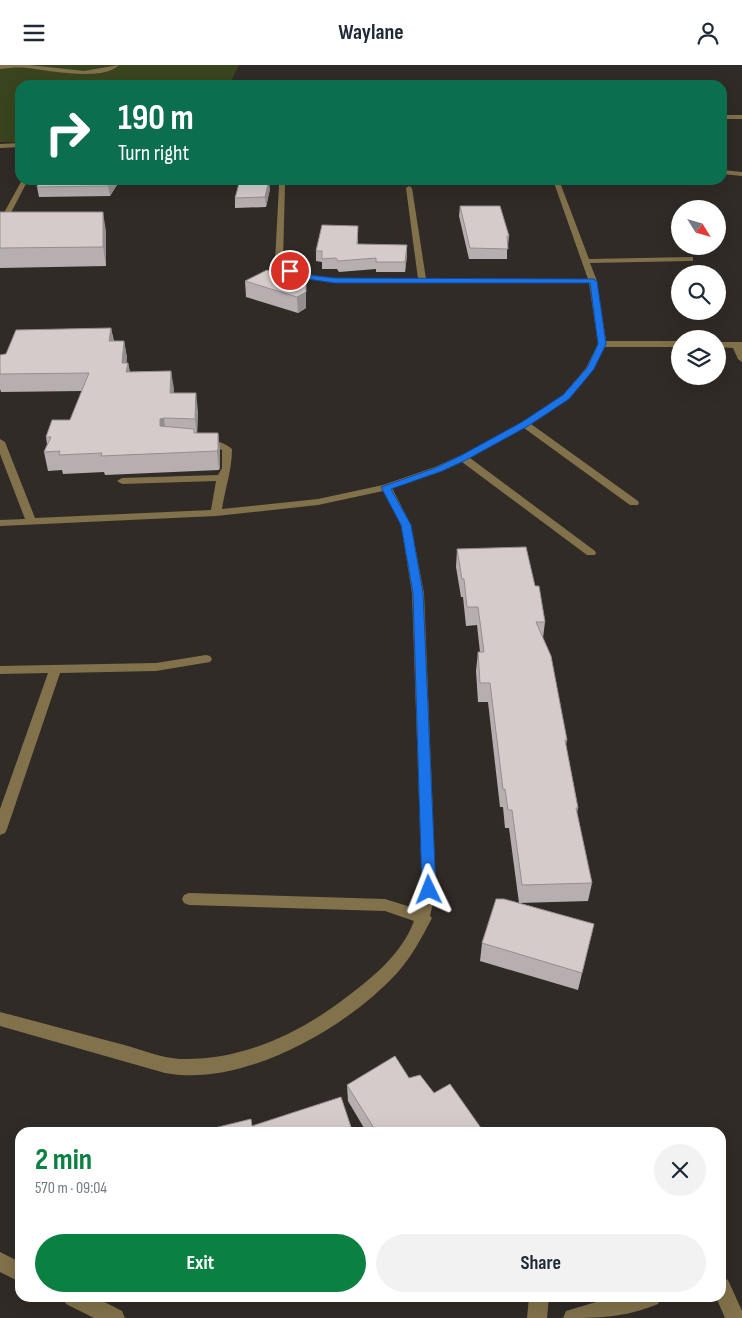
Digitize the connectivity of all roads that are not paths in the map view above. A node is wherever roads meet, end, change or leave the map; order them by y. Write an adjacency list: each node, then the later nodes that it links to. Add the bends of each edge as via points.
1 (116, 65): 2 (street, via 107,70 72,73)
2 (33, 66): 3 (street)
3 (0, 67)
4 (727, 117): 5 (street)
5 (742, 117)
6 (15, 145): 7 (street)
7 (0, 146)
8 (727, 172): 9 (street)
9 (742, 174)
10 (22, 185): 14 (street)
11 (282, 185): 17 (street, via 279,262 290,271 335,281)
12 (558, 185): 16 (street)
13 (409, 188): 17 (street)
14 (0, 226)
15 (690, 259): 16 (street)
16 (586, 261): 18 (street)
17 (422, 281): 18 (street)
18 (593, 281): 19 (street)
19 (602, 344): 20 (street); 24 (street, via 590,369 566,397)
20 (671, 344)
21 (726, 345): 22 (street)
22 (739, 345): 23 (street)
23 (742, 359)
24 (525, 424): 27 (street); 31 (street)
25 (191, 441): 28 (street, via 217,444 228,449 227,468)
26 (0, 442): 33 (street)
27 (463, 458): 30 (street); 35 (street)
28 (222, 478): 29 (street); 32 (street)
29 (122, 481)
30 (386, 487): 32 (street, via 318,502); 41 (street, via 406,525 418,593 429,890)
31 (634, 503)
32 (216, 513): 33 (street)
33 (31, 521): 34 (street)
34 (0, 523)
35 (591, 553)
36 (206, 659): 38 (street, via 156,667)
37 (0, 670): 38 (street)
38 (55, 670): 39 (street)
39 (0, 829)
40 (189, 899): 41 (street, via 385,905)
41 (424, 918): 42 (street, via 411,943 393,966 365,993 300,1035 259,1054 218,1066 178,1067)
42 (0, 1019)
43 (0, 1262): 44 (street)
44 (15, 1270)
45 (726, 1298): 52 (street)
46 (82, 1302): 49 (street)
47 (539, 1302): 50 (street)
48 (632, 1302): 51 (street)
49 (115, 1318)
50 (537, 1318)
51 (573, 1318)
52 (735, 1318)

